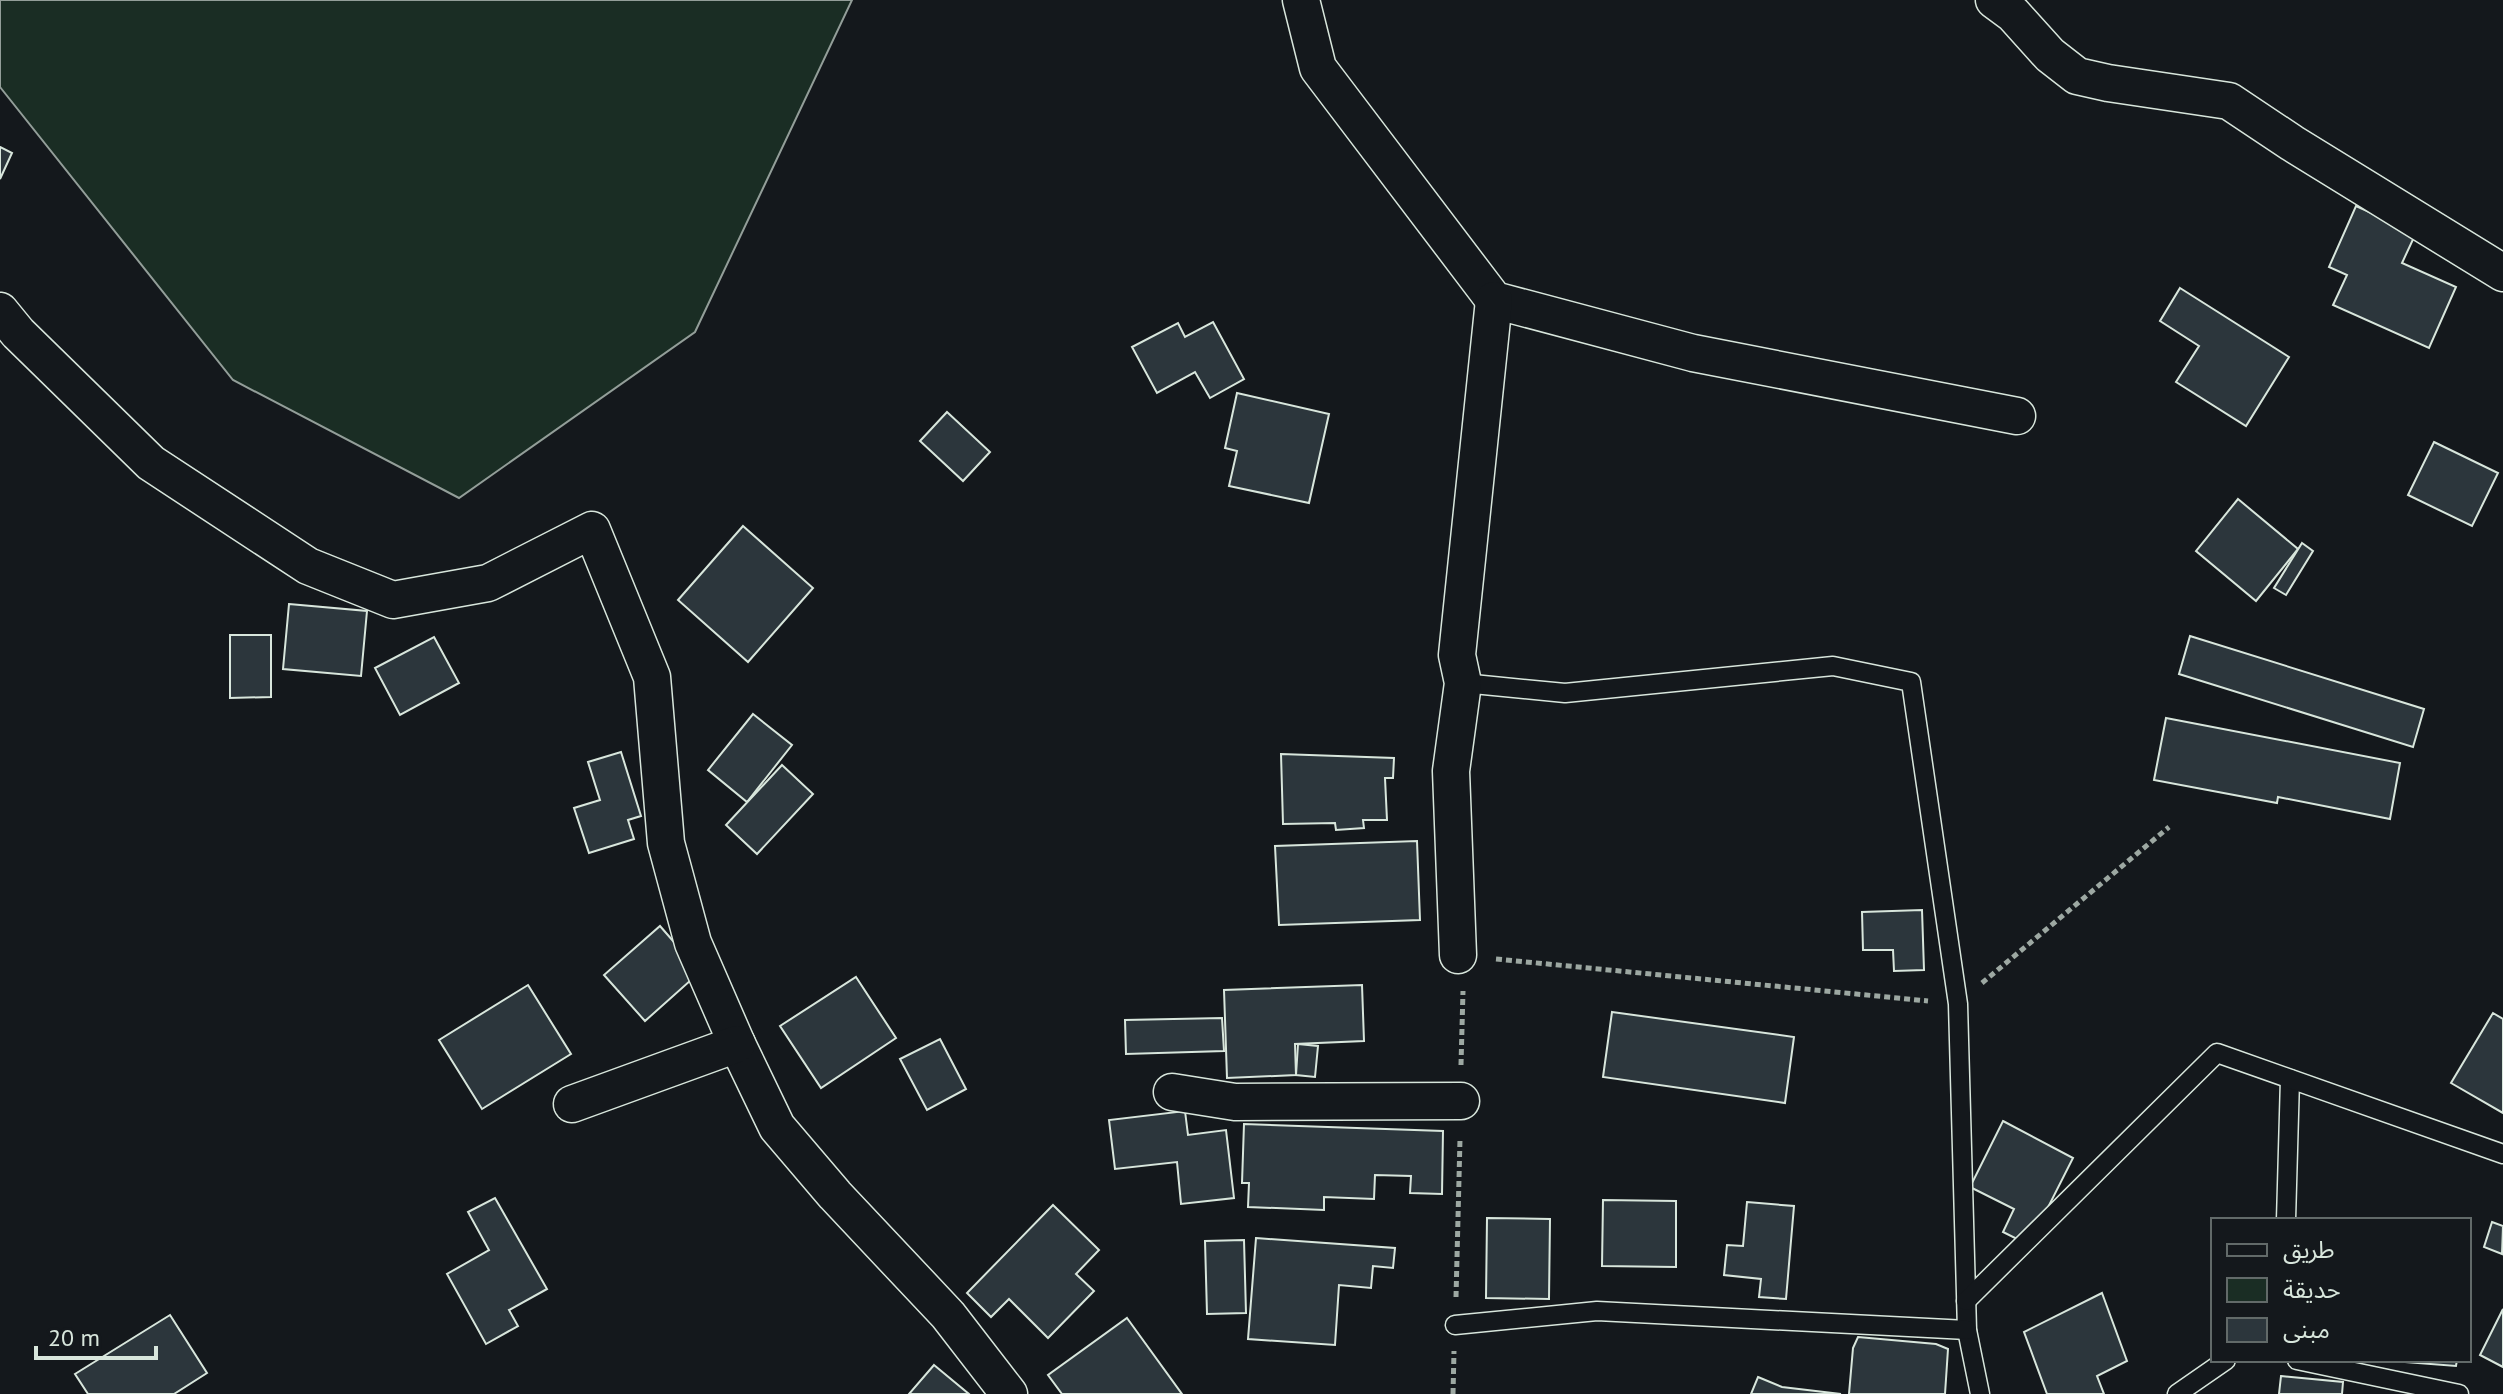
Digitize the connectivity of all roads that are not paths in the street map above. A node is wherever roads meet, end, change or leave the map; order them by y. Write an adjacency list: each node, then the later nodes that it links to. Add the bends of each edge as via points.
1 (1301, 0): 4 (street, via 1318,68)
2 (1994, 0): 3 (street, via 2077,76 2229,101)
3 (2503, 273)
4 (1494, 300): 6 (street, via 1693,353); 7 (street, via 1457,655)
5 (0, 311): 9 (street, via 151,463 308,566 393,600 488,583 592,530 652,677 666,843 693,943)
6 (2017, 416)
7 (1463, 683): 8 (street, via 1451,771); 16 (lane, via 1565,693 1833,666 1911,682 1958,1004)
8 (1458, 955)
9 (737, 1044): 13 (street); 21 (street, via 777,1127 948,1315)
10 (2290, 1079): 14 (lane); 15 (lane); 16 (lane, via 2217,1053)
11 (1172, 1092): 12 (street, via 1235,1102)
12 (1461, 1101)
13 (572, 1104)
14 (2503, 1154)
15 (2286, 1218)
16 (1966, 1301): 18 (lane)
17 (1455, 1325): 18 (lane, via 1597,1311)
18 (1967, 1330): 22 (lane)
19 (2223, 1362): 23 (lane)
20 (2307, 1362): 24 (lane)
21 (1009, 1394)
22 (1980, 1394)
23 (2177, 1394)
24 (2459, 1394)

